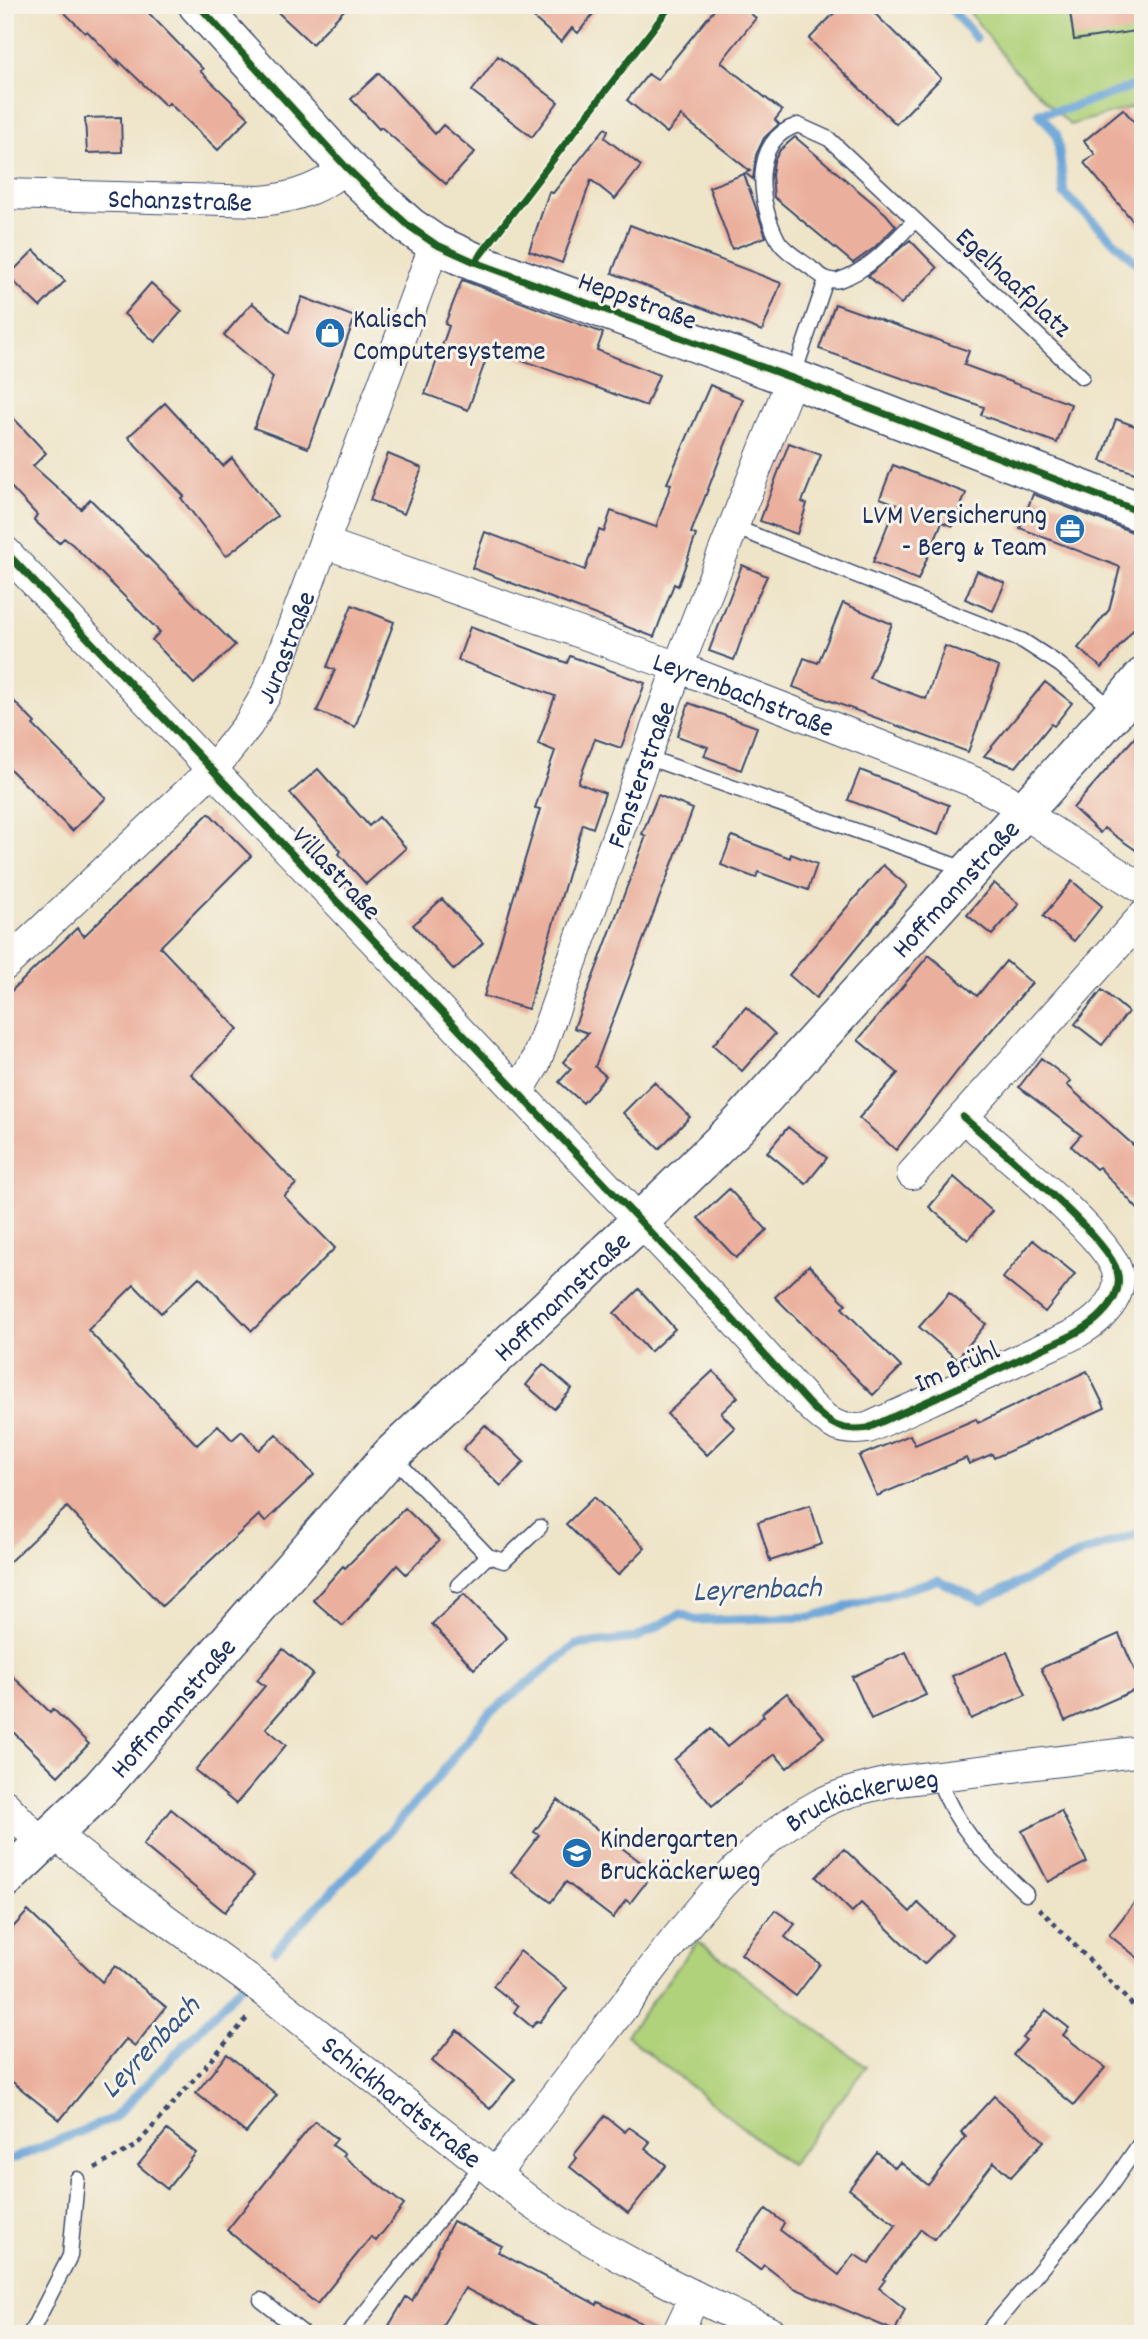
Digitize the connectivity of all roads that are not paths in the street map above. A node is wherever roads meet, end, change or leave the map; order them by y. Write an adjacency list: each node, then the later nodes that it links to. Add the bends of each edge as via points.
1 (198, 5): 2 (street, Heppstraße)
2 (346, 167): 3 (street, Schanzstraße, via 295,196 261,201); 5 (street, Heppstraße)
3 (5, 194)
4 (915, 220): 6 (lane, Egelhaafplatz, via 860,270 837,281); 6 (lane, Egelhaafplatz, via 829,139 798,125 785,129 766,152 761,192 779,243); 7 (lane, Egelhaafplatz)
5 (435, 244): 8 (street, Heppstraße); 11 (street, Jurastraße)
6 (826, 280): 8 (lane)
7 (1082, 377)
8 (792, 378): 9 (street, Heppstraße); 10 (street, Fensterstraße)
9 (1143, 513)
10 (734, 527): 13 (street, Fensterstraße); 15 (lane, via 1023,641)
11 (324, 543): 13 (street, Leyrenbachstraße); 17 (street, Jurastraße, via 265,696)
12 (5, 551): 17 (street, Villastraße)
13 (678, 667): 16 (street, Fensterstraße); 18 (street, Leyrenbachstraße, via 975,782)
14 (1143, 677): 15 (street, Hoffmannstraße)
15 (1115, 711): 18 (street, Hoffmannstraße)
16 (646, 757): 19 (lane); 23 (street, Fensterstraße, via 557,1007)
17 (213, 769): 22 (street, Jurastraße); 23 (street, Villastraße)
18 (1023, 813): 19 (street, Hoffmannstraße); 20 (street, Leyrenbachstraße)
19 (970, 871): 26 (street, Hoffmannstraße, via 738,1126)
20 (1143, 889)
21 (1143, 916): 24 (street)
22 (5, 965)
23 (518, 1092): 26 (street, Villastraße)
24 (964, 1117): 25 (street); 26 (street, Im Brühl, via 1097,1240 1117,1270 1119,1286 1102,1315 1085,1328 868,1428 838,1427 824,1418)
25 (912, 1174)
26 (639, 1222): 27 (street, Hoffmannstraße)
27 (391, 1455): 29 (lane); 34 (street, Hoffmannstraße, via 101,1788)
28 (540, 1527): 29 (lane, via 504,1560)
29 (488, 1556): 30 (lane)
30 (458, 1585)
31 (1143, 1751): 32 (street, Bruckäckerweg)
32 (937, 1776): 36 (lane, via 961,1827); 38 (street, Bruckäckerweg, via 889,1782 819,1804 759,1849 669,1947)
33 (5, 1805): 34 (street, Schickhardtstraße)
34 (49, 1840): 35 (street, Hoffmannstraße); 38 (street, Schickhardtstraße, via 112,1880 268,1994)
35 (5, 1879)
36 (1026, 1894)
37 (1143, 2138): 47 (lane, via 1110,2188)
38 (489, 2170): 40 (street, Schickhardtstraße, via 578,2234); 44 (lane)
39 (76, 2179): 42 (lane, via 70,2256)
40 (695, 2296): 45 (street); 46 (street, Schickhardtstraße)
41 (261, 2300): 43 (lane)
42 (30, 2334)
43 (303, 2334)
44 (348, 2334)
45 (677, 2334)
46 (774, 2334)
47 (986, 2334)

